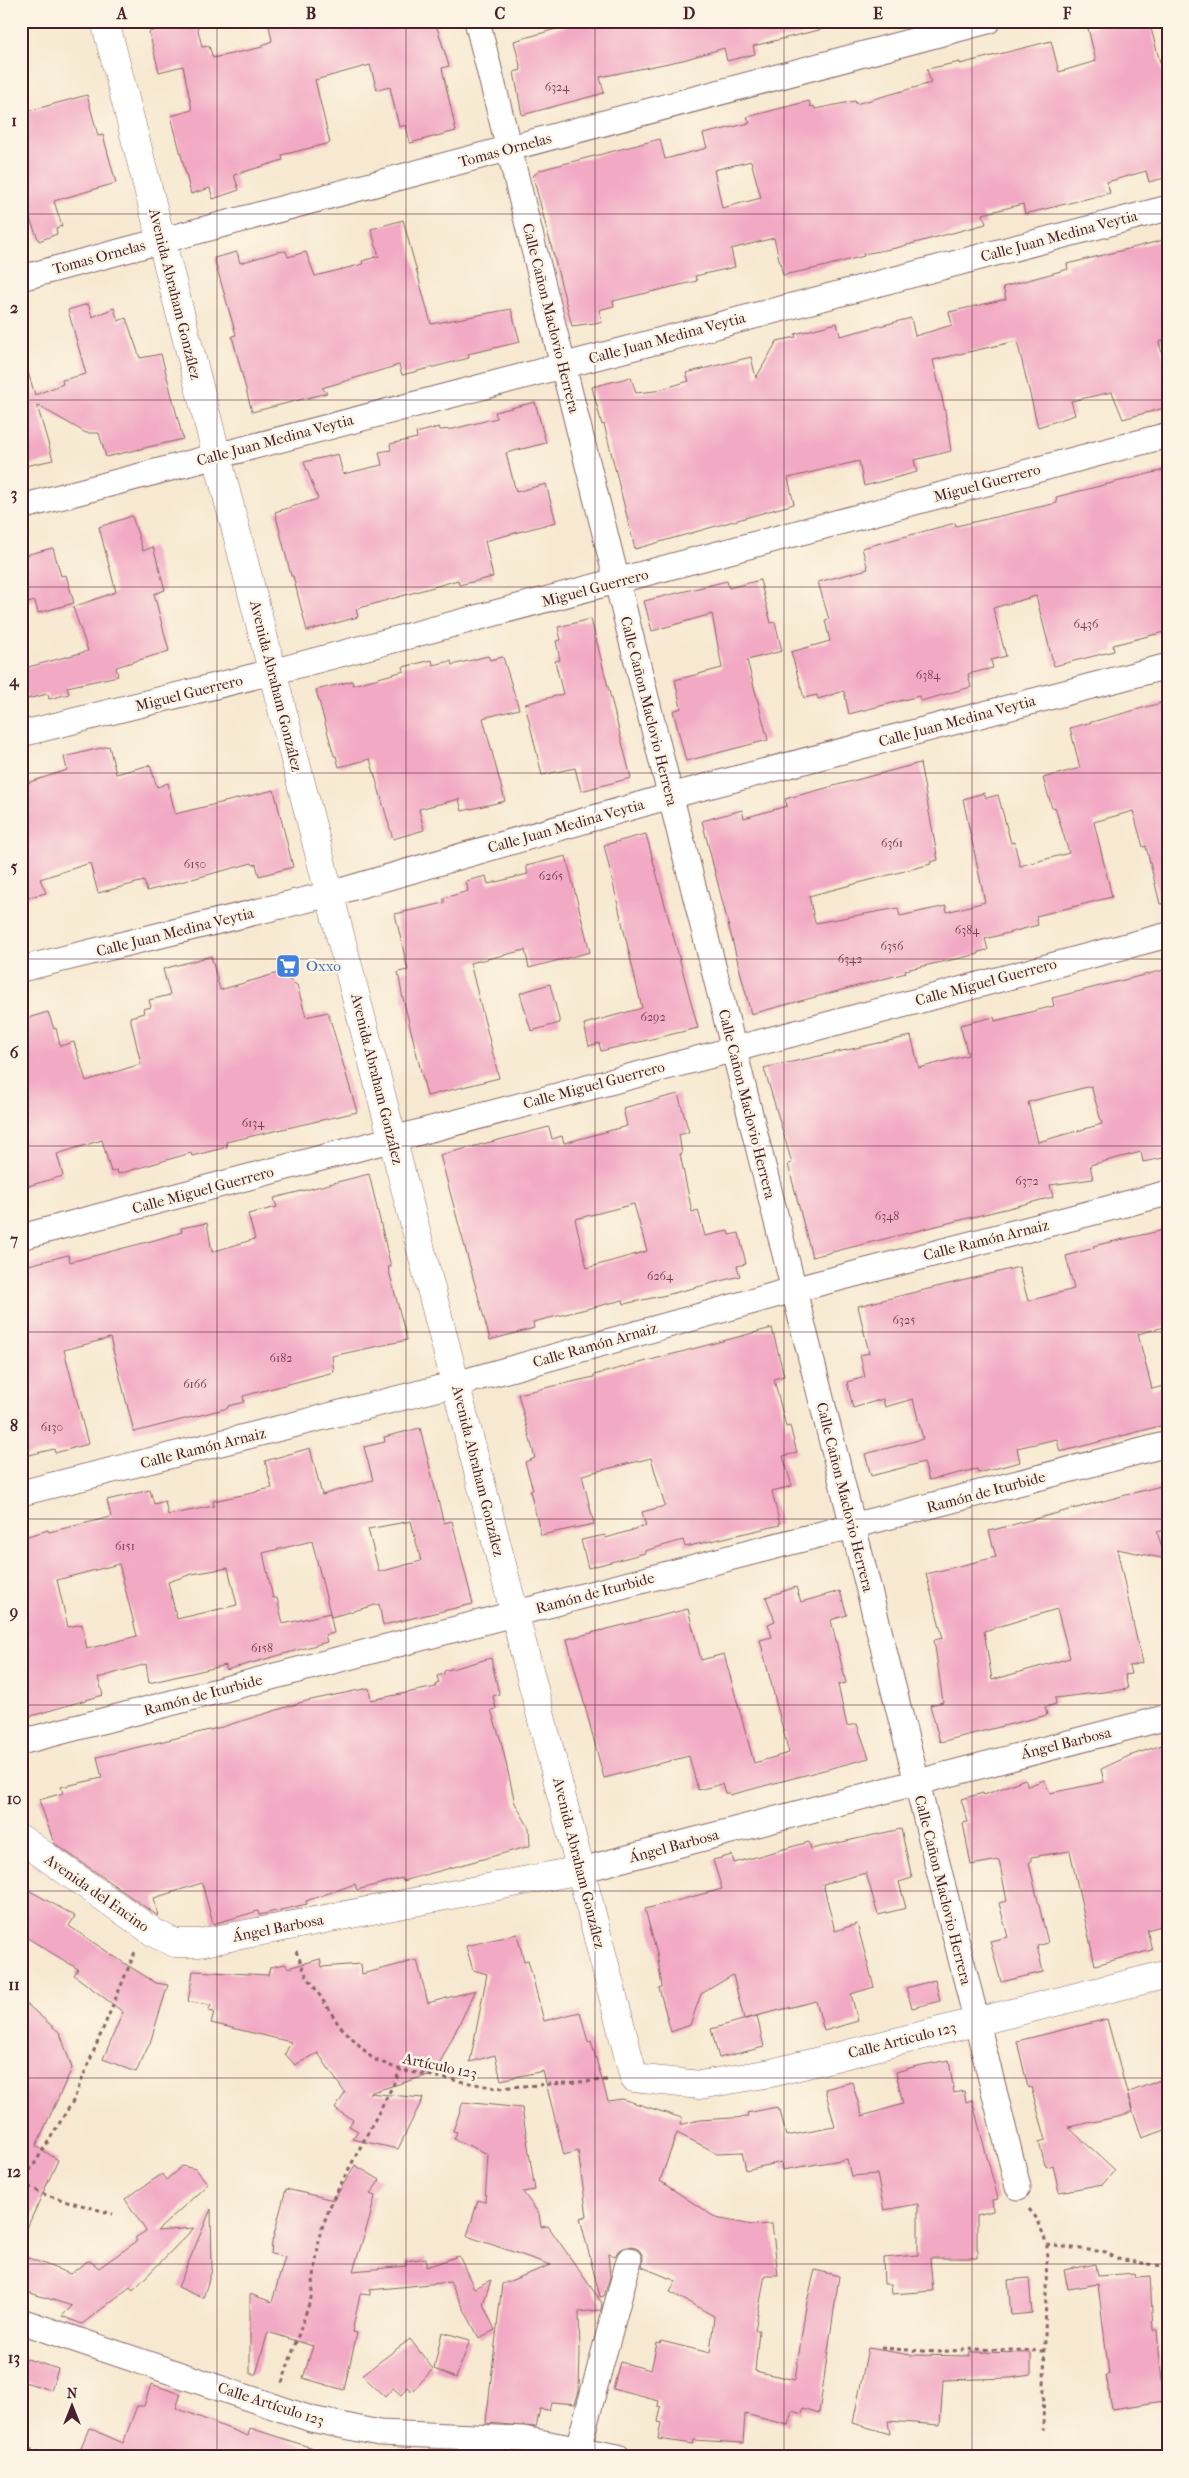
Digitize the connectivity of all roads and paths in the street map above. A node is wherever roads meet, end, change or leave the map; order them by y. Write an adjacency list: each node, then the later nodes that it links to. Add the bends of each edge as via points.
1 (105, 21): 6 (main road, Avenida Abraham González)
2 (477, 21): 4 (street, Calle Cañon Maclovio Herrera)
3 (988, 21): 4 (street, Tomas Ornelas)
4 (508, 150): 6 (street, Tomas Ornelas); 8 (street, Calle Cañon Maclovio Herrera)
5 (1168, 208): 8 (street, Calle Juan Medina Veytia)
6 (161, 240): 7 (street, Tomas Ornelas); 10 (main road, Avenida Abraham González)
7 (21, 278)
8 (562, 365): 10 (street, Calle Juan Medina Veytia); 12 (street, Calle Cañon Maclovio Herrera)
9 (1168, 435): 12 (street, Miguel Guerrero)
10 (216, 455): 11 (street, Calle Juan Medina Veytia); 14 (main road, Avenida Abraham González)
11 (21, 507)
12 (616, 582): 14 (street, Miguel Guerrero); 16 (street, Calle Cañon Maclovio Herrera)
13 (1168, 666): 16 (street, Calle Juan Medina Veytia)
14 (272, 672): 15 (street, Miguel Guerrero); 17 (main road, Avenida Abraham González)
15 (21, 734)
16 (670, 796): 17 (street, Calle Juan Medina Veytia); 20 (street, Calle Cañon Maclovio Herrera)
17 (330, 894): 19 (street, Calle Juan Medina Veytia); 21 (main road, Avenida Abraham González)
18 (1168, 935): 20 (street, Calle Miguel Guerrero)
19 (21, 969)
20 (733, 1048): 21 (street, Calle Miguel Guerrero); 24 (street, Calle Cañon Maclovio Herrera)
21 (393, 1140): 23 (street, Calle Miguel Guerrero); 25 (main road, Avenida Abraham González)
22 (1168, 1193): 24 (street, Calle Ramón Arnaiz)
23 (21, 1237)
24 (793, 1290): 25 (street, Calle Ramón Arnaiz); 28 (street, Calle Cañon Maclovio Herrera)
25 (456, 1384): 27 (street, Calle Ramón Arnaiz); 29 (main road, Avenida Abraham González)
26 (1168, 1444): 28 (street, Ramón de Iturbide)
27 (21, 1493)
28 (852, 1526): 29 (street, Ramón de Iturbide); 32 (street, Calle Cañon Maclovio Herrera)
29 (515, 1614): 31 (street, Ramón de Iturbide); 34 (main road, Avenida Abraham González)
30 (1168, 1717): 32 (street, Ángel Barbosa)
31 (21, 1742)
32 (916, 1782): 34 (street, Ángel Barbosa); 39 (street, Calle Cañon Maclovio Herrera)
33 (21, 1839): 36 (main road, Avenida del Encino)
34 (581, 1870): 35 (main road, Ángel Barbosa); 41 (main road, Avenida Abraham González)
35 (285, 1926): 37 (main road, Ángel Barbosa, via 199,1944); 40 (path, Artículo 123, via 305,1973 339,2025 373,2058)
36 (146, 1927): 37 (main road, Avenida del Encino); 42 (path, via 73,2101 32,2168)
37 (175, 1944)
38 (1168, 1974): 39 (main road, Calle Articulo 123)
39 (975, 2021): 41 (main road, Calle Articulo 123, via 771,2074 700,2086); 44 (street, Calle Cañon Maclovio Herrera)
40 (400, 2070): 41 (path, Artículo 123, via 496,2088); 52 (path, via 333,2199 320,2233 311,2298)
41 (634, 2078)
42 (21, 2174)
43 (21, 2183): 45 (path)
44 (1018, 2187): 46 (path, via 1022,2200 1038,2220)
45 (113, 2214)
46 (1047, 2245): 48 (path, via 1106,2252 1117,2259); 51 (path)
47 (629, 2260): 55 (street)
48 (1168, 2267)
49 (21, 2320): 52 (street, Calle Artículo 123)
50 (881, 2348): 51 (path, via 936,2352 974,2349)
51 (1045, 2352): 53 (path)
52 (274, 2407): 55 (street, Calle Artículo 123, via 311,2420 379,2433 523,2439)
53 (1043, 2430)
54 (21, 2446): 56 (path)
55 (578, 2449): 57 (street, Calle Artículo 123)
56 (50, 2457)
57 (618, 2457)

